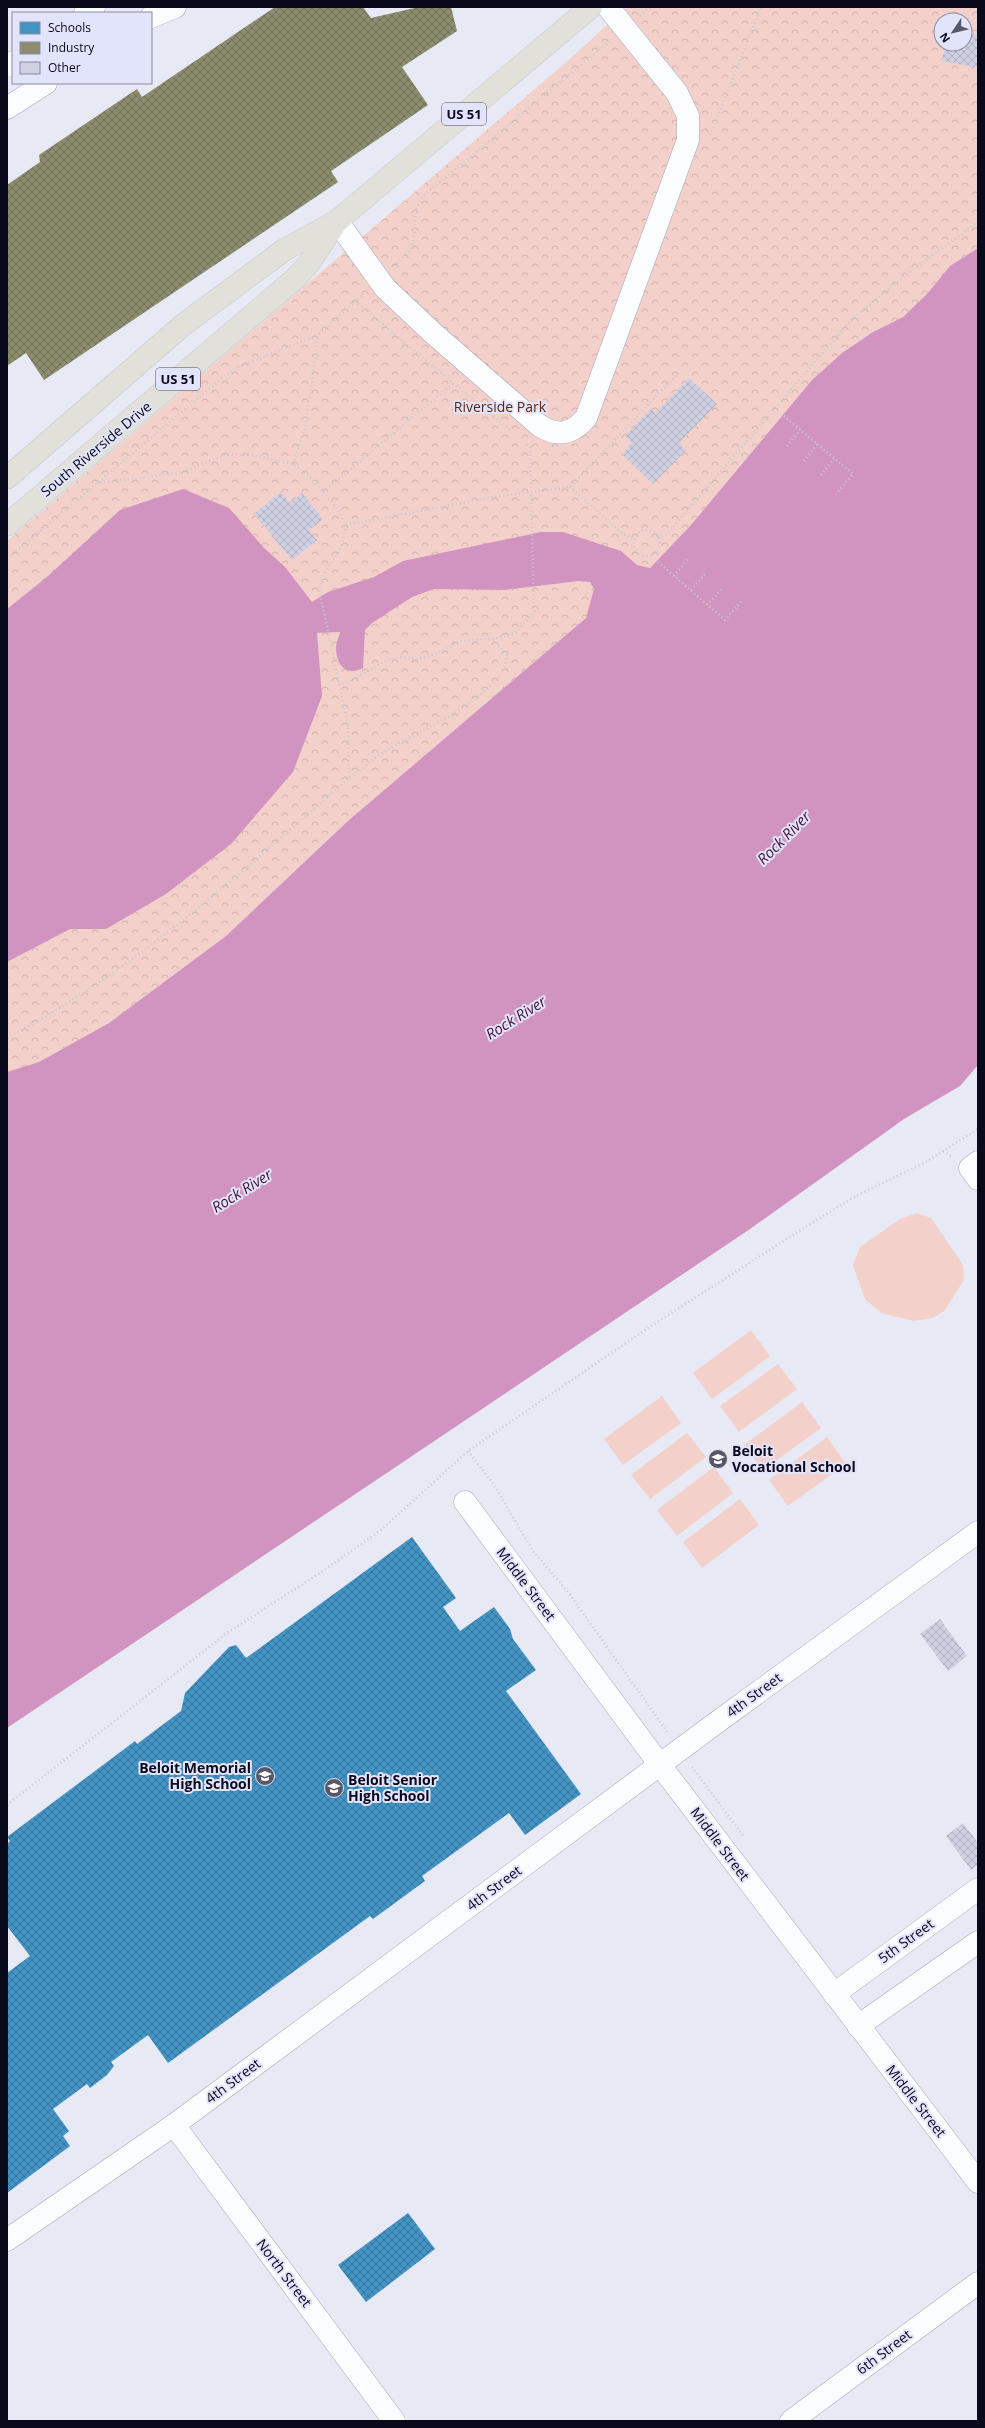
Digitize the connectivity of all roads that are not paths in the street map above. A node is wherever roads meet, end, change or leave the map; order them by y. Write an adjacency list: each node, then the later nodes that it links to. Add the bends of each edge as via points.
1 (175, 7): 4 (street)
2 (591, 7): 7 (main road, South Riverside Drive / US 51)
3 (608, 7): 7 (street, via 684,104 688,116 688,140 586,418 579,426 560,434 540,426 434,334 379,280)
4 (152, 17)
5 (44, 84): 6 (street)
6 (7, 108)
7 (337, 221): 8 (main road, South Riverside Drive / US 51, via 284,250 232,287 184,325); 9 (main road, South Riverside Drive / US 51, via 297,277)
8 (7, 478)
9 (7, 525)
10 (465, 1502): 12 (street, Middle Street)
11 (978, 1532): 12 (street, 4th Street)
12 (660, 1765): 15 (street, Middle Street); 17 (street, 4th Street)
13 (978, 1889): 15 (street, 5th Street)
14 (978, 1942): 16 (street)
15 (834, 1994): 16 (street, Middle Street)
16 (858, 2026): 18 (street, Middle Street)
17 (174, 2125): 19 (street, 4th Street); 21 (street, North Street)
18 (978, 2182)
19 (7, 2240)
20 (978, 2282): 22 (street, 6th Street)
21 (394, 2421)
22 (791, 2421)

